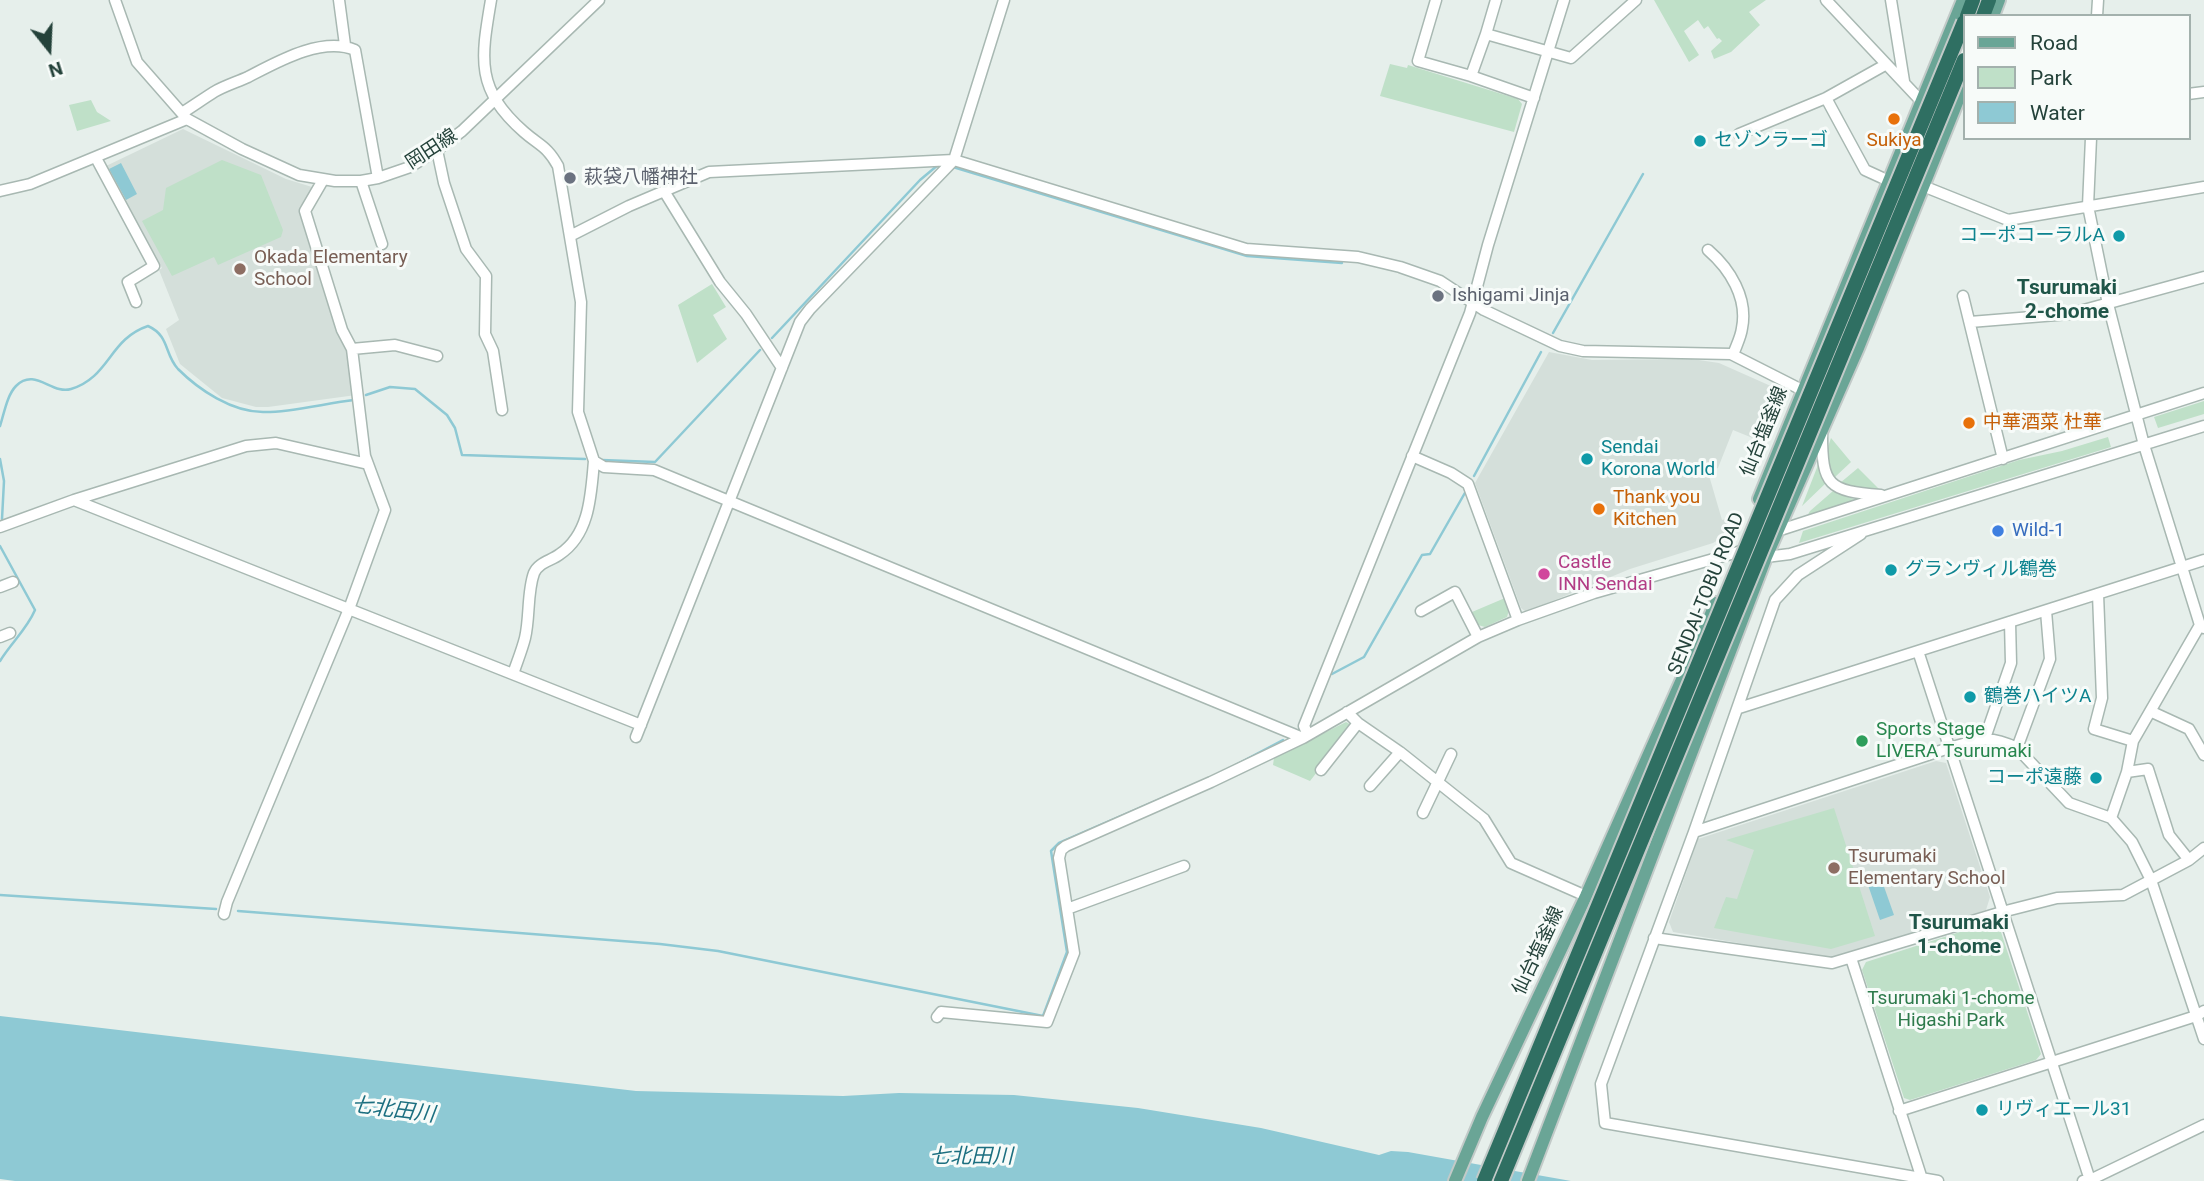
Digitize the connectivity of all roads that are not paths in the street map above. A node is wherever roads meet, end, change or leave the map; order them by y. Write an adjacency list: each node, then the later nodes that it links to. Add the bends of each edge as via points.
1 (339, 0): 15 (street)
2 (491, 0): 24 (street, via 483,47)
3 (599, 0): 24 (street, 岡田線)
4 (1004, 0): 31 (street)
5 (1436, 0): 19 (street, via 1418,61)
6 (1496, 0): 14 (street)
7 (1564, 0): 16 (street)
8 (1636, 0): 16 (street, via 1571,58)
9 (1826, 0): 17 (street)
10 (1891, 0): 20 (street)
11 (1963, 0): 25 (main road, 仙台塩釜線)
12 (118, 3): 26 (street, via 137,62)
13 (1962, 27): 126 (highway, SENDAI-TOBU ROAD, bridge)
14 (1486, 34): 16 (street); 19 (street)
15 (345, 46): 26 (street, via 280,59 215,91); 32 (street, via 355,50)
16 (1548, 51): 22 (street)
17 (1885, 65): 20 (street); 23 (street)
18 (1962, 65): 127 (highway, SENDAI-TOBU ROAD, bridge)
19 (1471, 76): 22 (street)
20 (1904, 81): 25 (street)
21 (1962, 90): 36 (main road)
22 (1534, 97): 47 (street)
23 (1826, 98): 27 (street); 35 (street, via 1865,170)
24 (494, 100): 29 (street, 岡田線); 41 (street, via 524,132 548,149 558,166)
25 (1921, 102): 35 (main road, 仙台塩釜線)
26 (185, 116): 30 (street); 33 (street, 岡田線, via 270,163)
27 (1739, 134)
28 (2091, 140): 40 (street)
29 (437, 150): 32 (street, 岡田線, via 410,167); 56 (street, via 466,249 486,276 485,334 493,351)
30 (96, 158): 38 (street); 46 (street, via 154,266 128,282)
31 (954, 160): 39 (street, via 709,172); 47 (street, via 1246,249 1358,257 1400,267 1440,281); 53 (street, via 810,309)
32 (378, 178): 34 (street, 岡田線)
33 (323, 180): 34 (street, 岡田線); 50 (street, via 305,211)
34 (361, 181): 42 (street)
35 (1889, 181): 54 (main road, 仙台塩釜線)
36 (1923, 186): 40 (street, via 2008,220); 59 (main road)
37 (2204, 187): 40 (street)
38 (0, 191)
39 (664, 191): 41 (street); 53 (street, via 720,282)
40 (2088, 206): 48 (street)
41 (570, 236): 63 (street, via 581,302 578,412)
42 (382, 244)
43 (1708, 250): 51 (street, via 1720,260 1741,295 1743,327)
44 (2204, 278): 48 (street)
45 (1963, 296): 49 (street)
46 (136, 302)
47 (1473, 303): 51 (street, via 1560,346 1583,351); 61 (street)
48 (2108, 304): 49 (street, via 2069,314); 57 (street)
49 (1970, 322): 62 (street)
50 (352, 349): 52 (street, via 395,345); 64 (street)
51 (1733, 355): 54 (street)
52 (437, 356)
53 (782, 368): 67 (street)
54 (1802, 390): 71 (main road, 仙台塩釜線)
55 (2204, 393): 57 (street)
56 (502, 410)
57 (2137, 414): 60 (street); 62 (street)
58 (2204, 426): 60 (street)
59 (1822, 433): 65 (street, via 1822,466 1829,480 1850,493); 69 (main road)
60 (2144, 445): 70 (street); 74 (street)
61 (1412, 456): 81 (street, via 1468,484); 92 (street, via 1304,726)
62 (2003, 459): 65 (street)
63 (594, 461): 67 (street, via 604,467 654,470); 86 (street, via 586,521 574,543 538,566 533,575 525,637)
64 (368, 464): 66 (street, via 276,443 246,446); 78 (street, via 385,510)
65 (1888, 495): 69 (street)
66 (74, 500): 68 (street); 78 (street)
67 (730, 502): 91 (street); 92 (street)
68 (0, 527)
69 (1777, 531): 71 (street); 72 (main road)
70 (1861, 534): 72 (street); 87 (street, via 1798,575 1775,600)
71 (1738, 552): 72 (street); 81 (street); 112 (main road, 仙台塩釜線)
72 (1766, 557): 128 (main road)
73 (2204, 560): 74 (street)
74 (2183, 567): 77 (street); 83 (street)
75 (13, 582): 76 (street)
76 (0, 587)
77 (2098, 594): 80 (street); 95 (street, via 2102,698 2094,729)
78 (349, 609): 86 (street); 115 (street)
79 (1421, 611): 84 (street, via 1455,592)
80 (2046, 611): 82 (street); 97 (street, via 2050,659)
81 (1518, 620): 84 (street)
82 (2010, 622): 85 (street); 94 (street, via 2011,663)
83 (2202, 626): 89 (street)
84 (1478, 637): 88 (street)
85 (1918, 651): 87 (street); 96 (street)
86 (513, 674): 91 (street)
87 (1738, 708): 107 (street)
88 (1347, 712): 90 (street); 92 (street)
89 (2152, 712): 95 (street); 100 (street, via 2189,729)
90 (1359, 723): 98 (street); 101 (street)
91 (641, 725): 93 (street)
92 (1305, 736): 113 (street, via 1066,846 1059,858)
93 (636, 737)
94 (1985, 738): 96 (street); 97 (street)
95 (2133, 741): 102 (street)
96 (1949, 748): 107 (street); 114 (street)
97 (2017, 748): 106 (street, via 2069,803)
98 (1400, 752): 103 (street); 104 (street)
99 (1451, 754): 103 (street)
100 (2204, 755)
101 (1321, 770)
102 (2127, 772): 106 (street); 109 (street, via 2148,769 2169,835)
103 (1437, 782): 105 (street); 112 (street, via 1484,819 1511,863)
104 (1370, 786)
105 (1423, 813)
106 (2110, 818): 111 (street, via 2132,842)
107 (1694, 832): 116 (street)
108 (2204, 848): 109 (street)
109 (2189, 860): 111 (street)
110 (1184, 866): 113 (street)
111 (2151, 880): 114 (street, via 2123,895 2057,898); 118 (street)
112 (1586, 896): 125 (main road, 仙台塩釜線)
113 (1067, 909): 119 (street, via 1074,953 1047,1022 941,1012)
114 (2002, 912): 117 (street); 121 (street)
115 (225, 914)
116 (1654, 938): 117 (street, via 1832,963); 124 (street, via 1601,1084 1605,1123)
117 (1851, 958): 122 (street)
118 (2200, 1014): 120 (street); 121 (street)
119 (937, 1017)
120 (2204, 1038)
121 (2051, 1062): 122 (street); 130 (street)
122 (1899, 1111): 124 (street)
123 (2204, 1125): 130 (street)
124 (1922, 1178): 129 (street)
125 (1455, 1181)
126 (1484, 1181)
127 (1501, 1181)
128 (1528, 1181)
129 (1938, 1181)
130 (2087, 1181)

